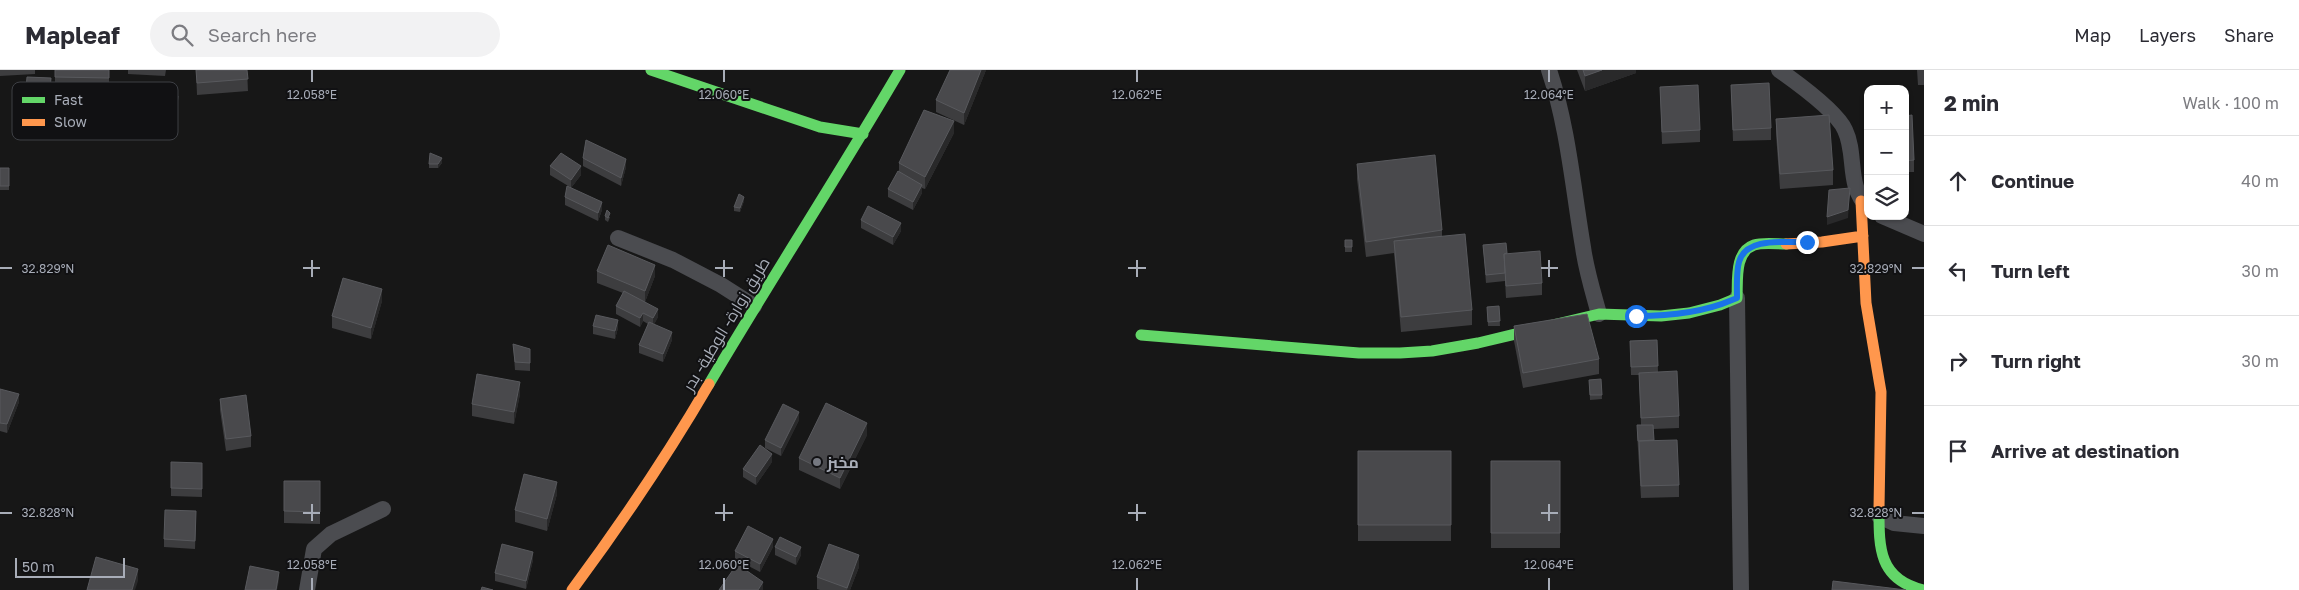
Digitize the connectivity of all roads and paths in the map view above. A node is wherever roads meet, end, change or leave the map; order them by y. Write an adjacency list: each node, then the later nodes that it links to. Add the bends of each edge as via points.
1 (651, 70): 5 (main road, via 820,127)
2 (900, 70): 5 (main road, طريق زوارة- الوطية- بدر)
3 (1549, 70): 13 (street, via 1569,153 1583,248)
4 (1779, 70): 6 (street, via 1845,129 1856,188)
5 (863, 134): 12 (main road, طريق زوارة- الوطية- بدر)
6 (1864, 204): 9 (main road)
7 (1891, 220): 8 (street)
8 (1924, 234)
9 (1863, 236): 11 (main road, via 1822,242 1754,245 1739,262); 16 (main road, via 1866,303 1881,392)
10 (618, 238): 12 (street, via 673,260)
11 (1737, 298): 13 (main road, via 1689,313 1660,316); 20 (street)
12 (754, 306): 19 (main road, طريق زوارة- الوطية- بدر, via 654,475)
13 (1599, 314): 14 (main road, via 1478,343 1400,353 1359,353)
14 (1141, 335)
15 (383, 509): 18 (street, via 331,534 314,549)
16 (1879, 516): 17 (street, via 1894,523); 21 (main road, via 1882,558 1904,584)
17 (1924, 526)
18 (307, 590)
19 (572, 590)
20 (1741, 590)
21 (1922, 590)

